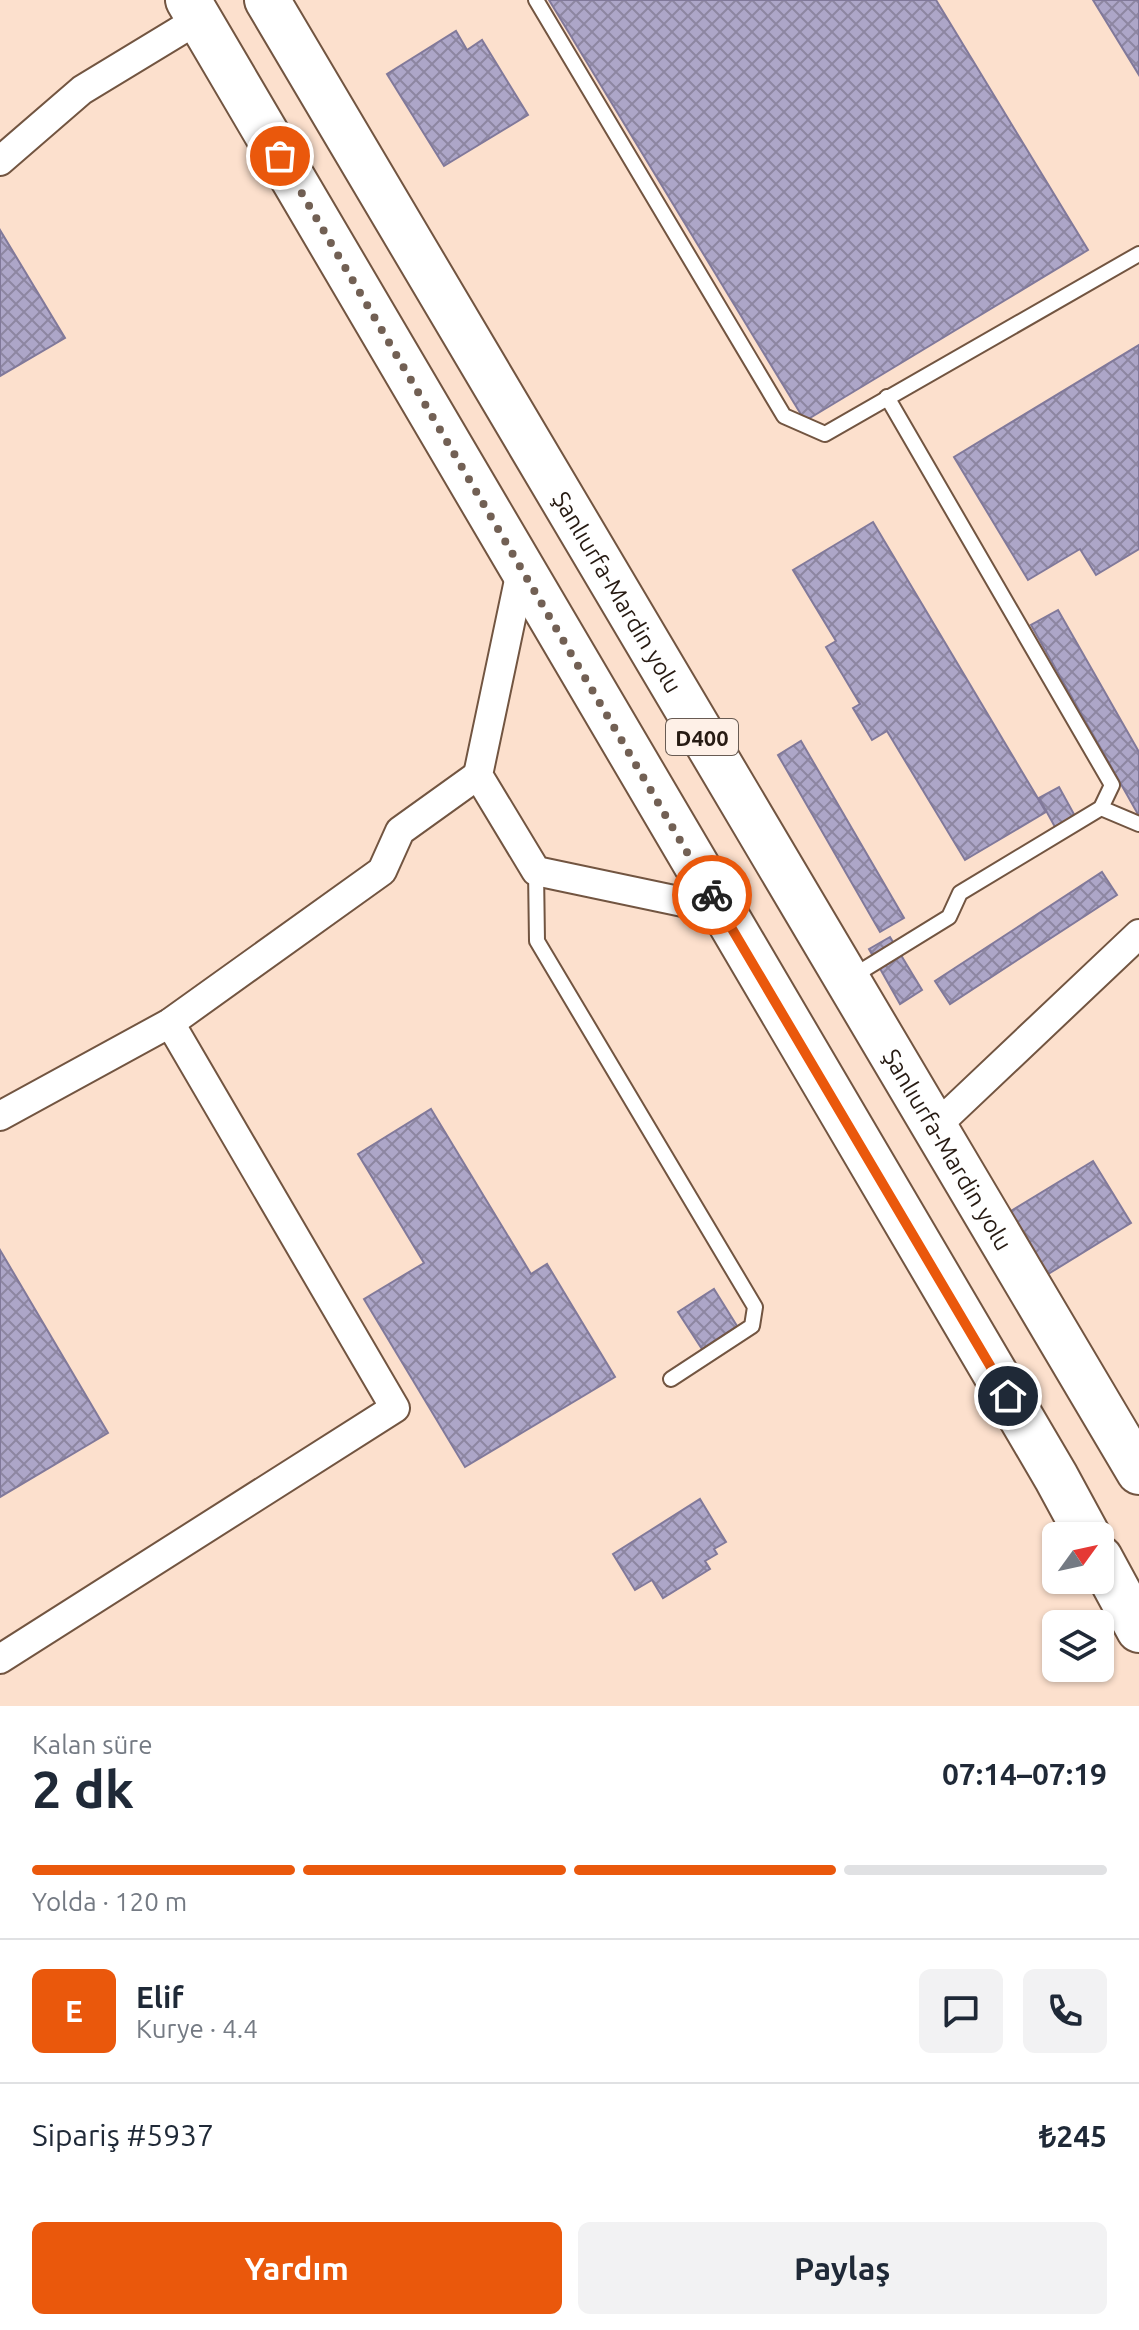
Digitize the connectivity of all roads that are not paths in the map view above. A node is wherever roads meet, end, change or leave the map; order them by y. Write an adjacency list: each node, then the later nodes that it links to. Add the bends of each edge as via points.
1 (267, 0): 14 (highway, Şanlıurfa-Mardin yolu / D400)
2 (536, 0): 6 (lane, via 784,416 825,434)
3 (194, 10): 4 (street, via 82,90); 7 (highway, D400)
4 (0, 161)
5 (1139, 254): 6 (lane)
6 (887, 397): 9 (lane, via 1112,785)
7 (522, 566): 8 (street); 12 (highway, D400)
8 (478, 775): 11 (street); 15 (street, via 400,831 382,871)
9 (1101, 808): 10 (lane); 14 (lane, via 960,893 949,917)
10 (1139, 824)
11 (536, 871): 12 (street); 18 (lane, via 537,941 755,1307 752,1326)
12 (721, 910): 20 (highway, D400)
13 (1139, 934): 17 (street)
14 (846, 980): 17 (highway, Şanlıurfa-Mardin yolu / D400)
15 (170, 1023): 16 (street); 23 (street, via 395,1408)
16 (0, 1116)
17 (934, 1128): 19 (highway, Şanlıurfa-Mardin yolu / D400)
18 (671, 1379)
19 (1139, 1472)
20 (1080, 1522)
21 (1114, 1584): 22 (highway)
22 (1139, 1630)
23 (0, 1659)

